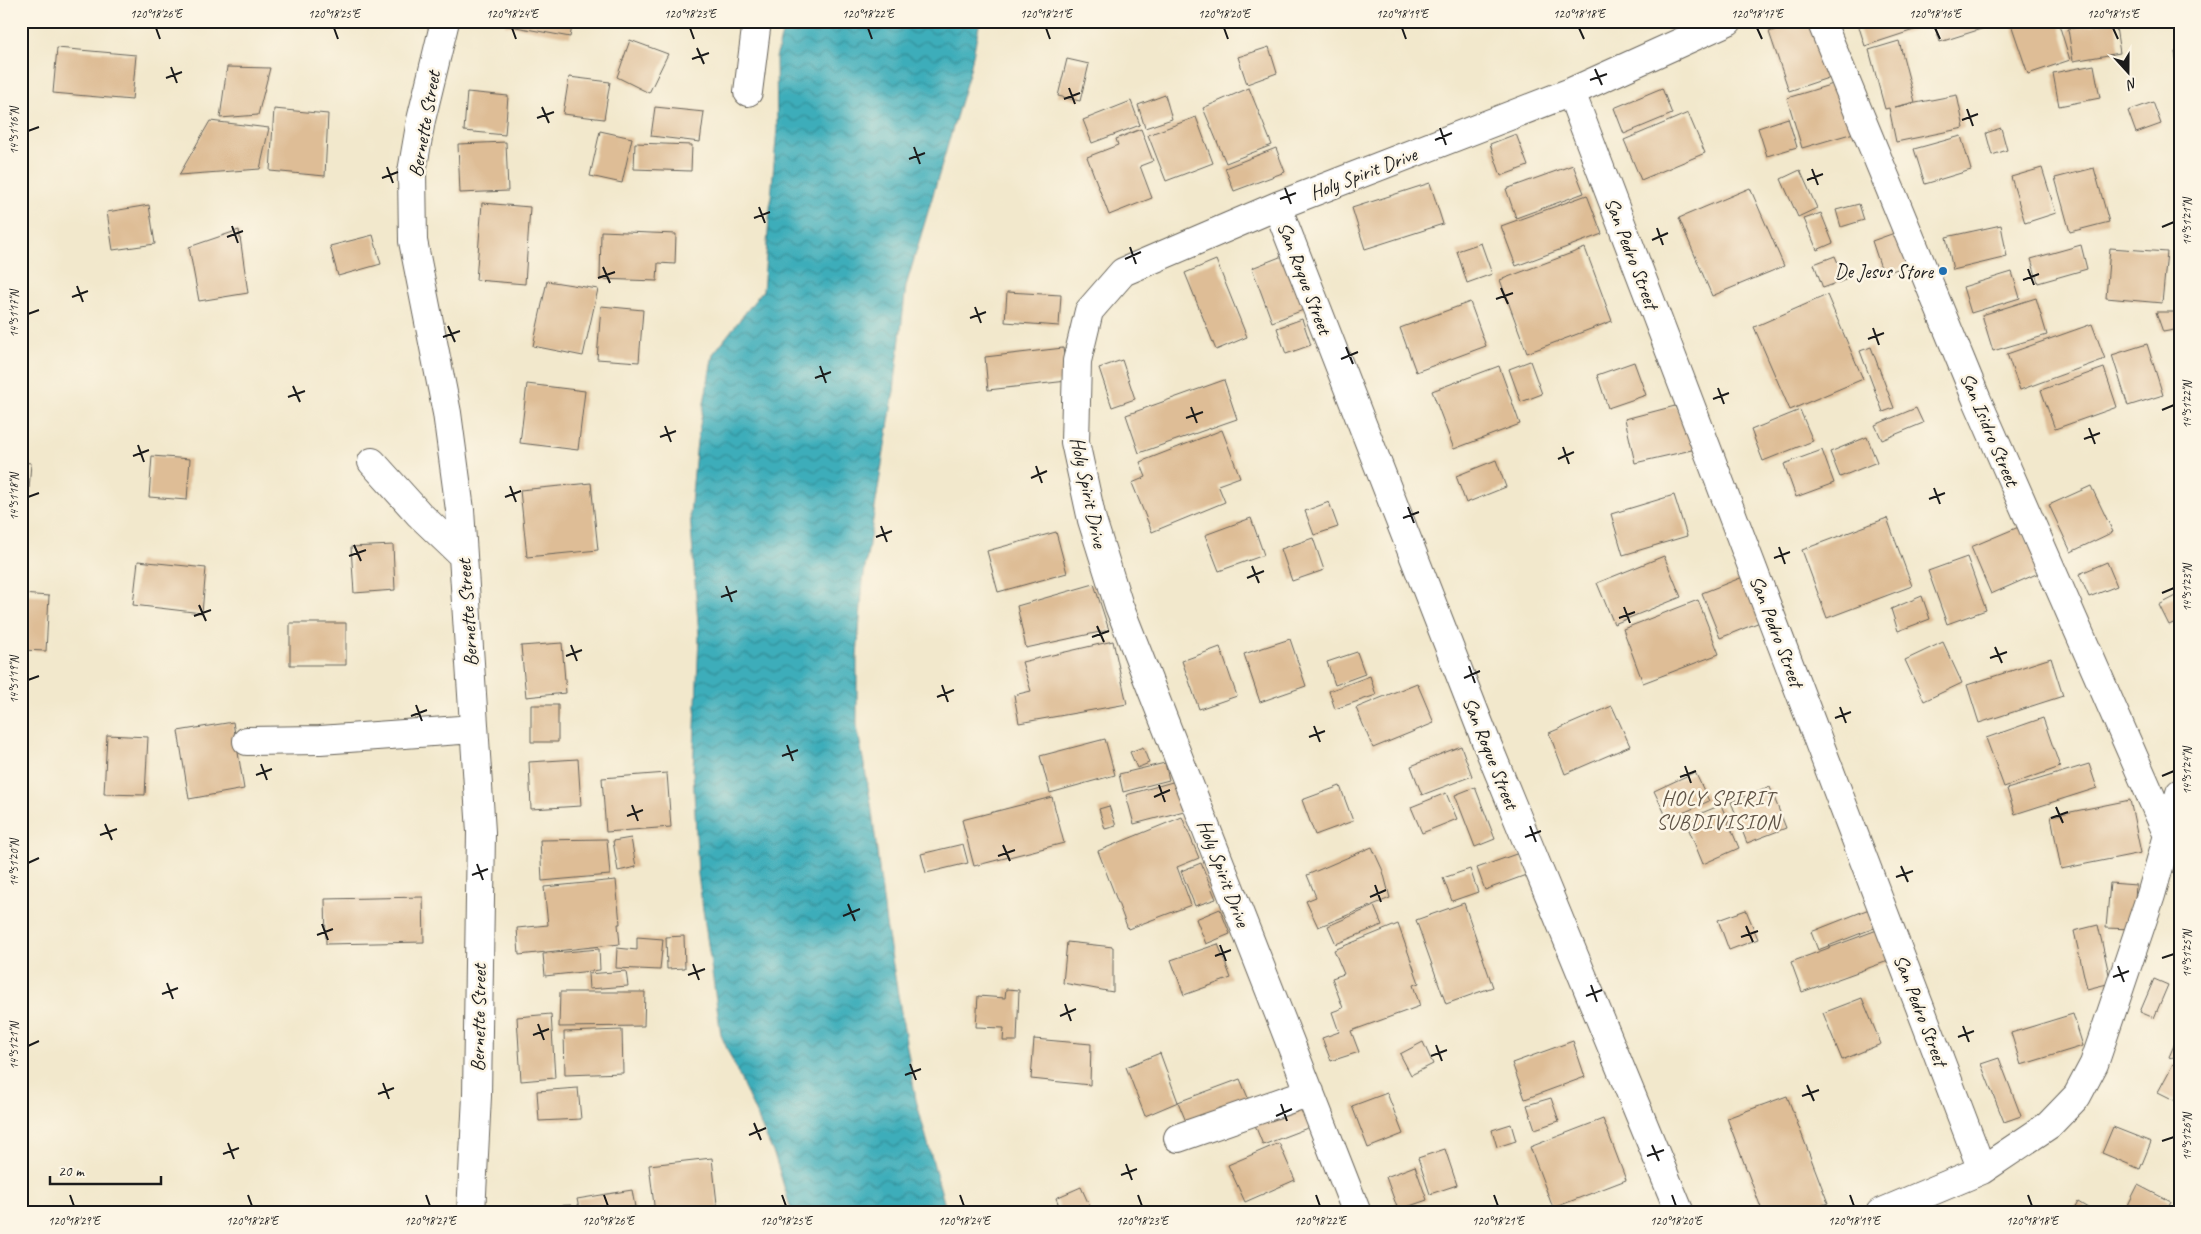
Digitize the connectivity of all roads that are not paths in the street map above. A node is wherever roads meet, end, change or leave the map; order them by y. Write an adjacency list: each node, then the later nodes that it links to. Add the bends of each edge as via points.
1 (445, 21): 9 (street, Bernette Street, via 412,172 413,241 447,413)
2 (757, 21): 5 (street)
3 (1728, 21): 6 (street, Holy Spirit Drive)
4 (1822, 21): 13 (street, San Isidro Street, via 1977,400)
5 (748, 92)
6 (1571, 92): 7 (street, Holy Spirit Drive); 16 (street, San Pedro Street)
7 (1277, 206): 14 (street, Holy Spirit Drive, via 1123,272 1089,311 1077,361 1075,442 1092,520 1119,606); 19 (street, San Roque Street, via 1487,744)
8 (372, 462): 9 (street)
9 (463, 556): 10 (street, Bernette Street)
10 (474, 729): 11 (street, via 320,740); 17 (street, Bernette Street, via 481,832)
11 (247, 741)
12 (2180, 793): 13 (street)
13 (2167, 833): 16 (street, via 2151,895 2094,1064 2077,1096 2049,1125)
14 (1310, 1092): 15 (street); 18 (street, Holy Spirit Drive)
15 (1178, 1138)
16 (1982, 1170): 20 (street)
17 (472, 1213)
18 (1357, 1213)
19 (1680, 1213)
20 (1880, 1213)

